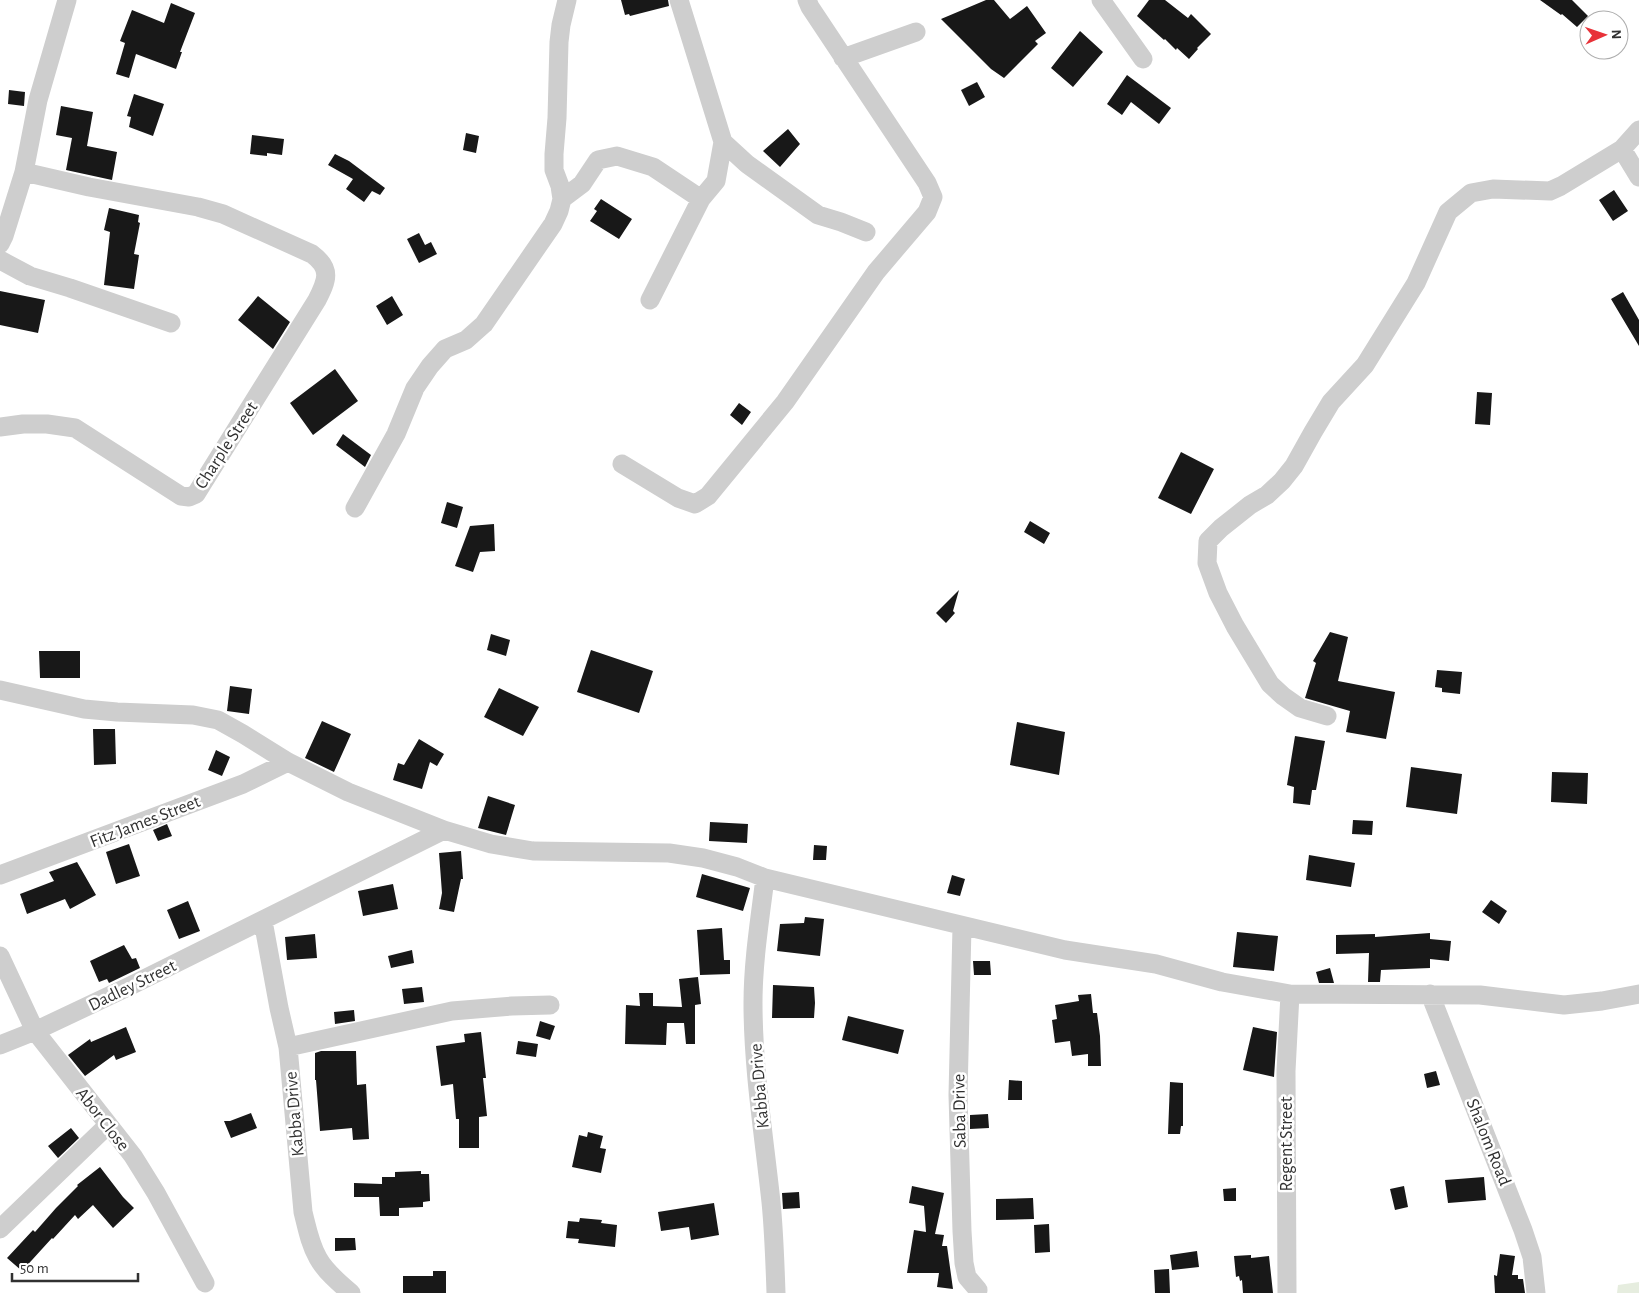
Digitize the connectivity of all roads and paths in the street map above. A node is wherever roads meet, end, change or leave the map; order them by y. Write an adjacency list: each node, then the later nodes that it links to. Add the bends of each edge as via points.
1 (67, 0): 12 (street, via 38,100)
2 (567, 0): 14 (street, via 558,42 554,154 554,170)
3 (680, 0): 10 (street)
4 (807, 0): 7 (street)
5 (1101, 0): 8 (street)
6 (916, 32): 7 (street)
7 (844, 58): 22 (street, via 927,183 933,197 927,212 876,272 785,402 708,496 695,504 678,498)
8 (1144, 59)
9 (1639, 130): 11 (street)
10 (723, 142): 15 (street, via 716,181); 16 (street, via 747,164 818,215)
11 (1622, 149): 13 (street); 25 (street, via 1550,191 1493,189 1471,193 1448,212 1416,283 1365,365 1331,402 1294,466 1266,495 1208,541 1207,563 1218,593 1270,684 1300,708)
12 (24, 172): 17 (street); 21 (street, Charple Street, via 223,214 312,254 326,270 325,285 196,494 180,496 75,428 31,424)
13 (1639, 177)
14 (562, 199): 15 (street, via 582,184 598,160 617,156 654,167); 23 (street, via 553,224 484,324 466,340 445,349 415,388 396,434)
15 (701, 199): 19 (street)
16 (866, 232)
17 (0, 244)
18 (0, 260): 20 (street, via 30,276)
19 (650, 300)
20 (171, 323)
21 (0, 427)
22 (622, 464)
23 (355, 508)
24 (0, 690): 26 (street, via 84,709 193,715 218,720)
25 (1327, 716)
26 (288, 762): 27 (street, via 348,792); 28 (street, Fitz James Street, via 243,784)
27 (444, 830): 29 (street, via 491,844 533,850 669,853 703,858); 30 (street, Dadley Street)
28 (0, 876)
29 (765, 878): 31 (street); 45 (street, Kabba Drive, via 753,1002)
30 (263, 921): 37 (street, Dadley Street); 39 (street, Kabba Drive)
31 (962, 926): 33 (street, via 1065,950 1156,964 1222,982); 43 (street, Saba Drive, via 958,1095 962,1231 967,1278)
32 (0, 956): 37 (street, Abor Close)
33 (1290, 994): 34 (street); 46 (street, Regent Street, via 1286,1071)
34 (1430, 994): 35 (street, via 1480,995 1564,1005); 47 (street, Shalom Road, via 1523,1230 1532,1257)
35 (1639, 994)
36 (550, 1005): 39 (street, via 452,1011)
37 (35, 1031): 38 (street, Dadley Street); 40 (street, Abor Close)
38 (0, 1046)
39 (288, 1047): 44 (street, Kabba Drive, via 303,1212 309,1237 318,1260)
40 (108, 1125): 41 (street); 42 (street, Abor Close, via 133,1156 156,1193)
41 (0, 1229)
42 (205, 1283)
43 (978, 1290)
44 (350, 1293)
45 (776, 1293)
46 (1287, 1293)
47 (1536, 1293)

